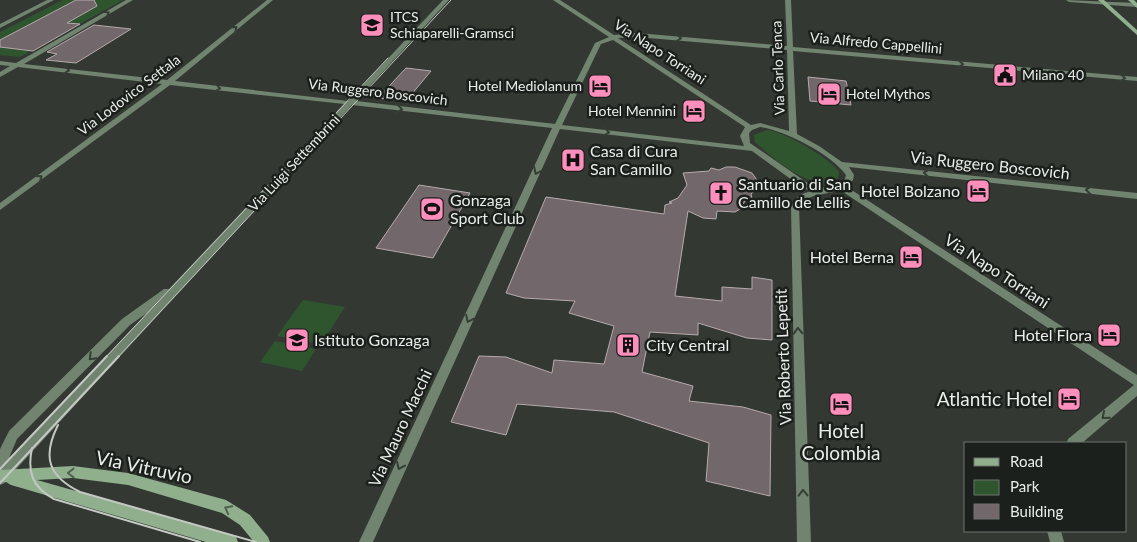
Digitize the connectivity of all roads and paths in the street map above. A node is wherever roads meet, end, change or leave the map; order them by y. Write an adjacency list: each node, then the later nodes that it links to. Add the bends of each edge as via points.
1 (51, 0): 10 (street)
2 (130, 0): 15 (street, one-way to 2)
3 (270, 0): 18 (street, Via Lodovico Settala, one-way to 3)
4 (446, 0): 19 (street, Via Luigi Settembrini)
5 (556, 0): 12 (street, Via Napo Torriani)
6 (788, 0): 13 (street, Via Carlo Tenca)
7 (1069, 0): 8 (street)
8 (1103, 1): 9 (street); 11 (street)
9 (1135, 4)
10 (0, 26)
11 (1137, 33)
12 (612, 37): 13 (street, Via Alfredo Cappellini, one-way to 13, via 637,34); 20 (street, Via Mauro Macchi, via 597,45); 21 (street, Via Napo Torriani)
13 (790, 48): 17 (street, Via Alfredo Cappellini, one-way to 17); 22 (street, Via Carlo Tenca)
14 (0, 63): 15 (street, Via Ruggero Boscovich)
15 (18, 65): 16 (street); 18 (street, Via Ruggero Boscovich, one-way to 18)
16 (0, 75)
17 (1137, 80)
18 (169, 82): 19 (street, Via Ruggero Boscovich, one-way to 19); 28 (street, Via Lodovico Settala, one-way to 18)
19 (351, 103): 20 (street, Via Ruggero Boscovich, one-way to 20); 29 (street, Via Luigi Settembrini)
20 (557, 127): 23 (street, Via Ruggero Boscovich, one-way to 23); 36 (street, Via Mauro Macchi, one-way to 36)
21 (750, 127): 22 (street, via 770,126); 23 (street, via 744,137)
22 (793, 135): 24 (street)
23 (753, 150): 26 (street, via 806,186)
24 (840, 164): 25 (street, via 850,175); 27 (street, Via Ruggero Boscovich, one-way to 24)
25 (842, 187): 26 (street, Via Roberto Lepetit); 30 (street, Via Napo Torriani)
26 (824, 190): 37 (street, Via Roberto Lepetit, one-way to 26, via 795,206 802,197)
27 (1137, 196)
28 (0, 206)
29 (183, 281): 33 (street, Via Luigi Settembrini); 33 (street, Via Luigi Settembrini, one-way to 33, via 126,322 13,435 3,456)
30 (1137, 381)
31 (1137, 389): 32 (street, one-way to 32)
32 (1074, 442)
33 (0, 477): 34 (street); 35 (street, Via Vitruvio, one-way to 33, via 245,520 226,507 128,479 73,472)
34 (231, 542)
35 (263, 542)
36 (366, 542)
37 (804, 542)

